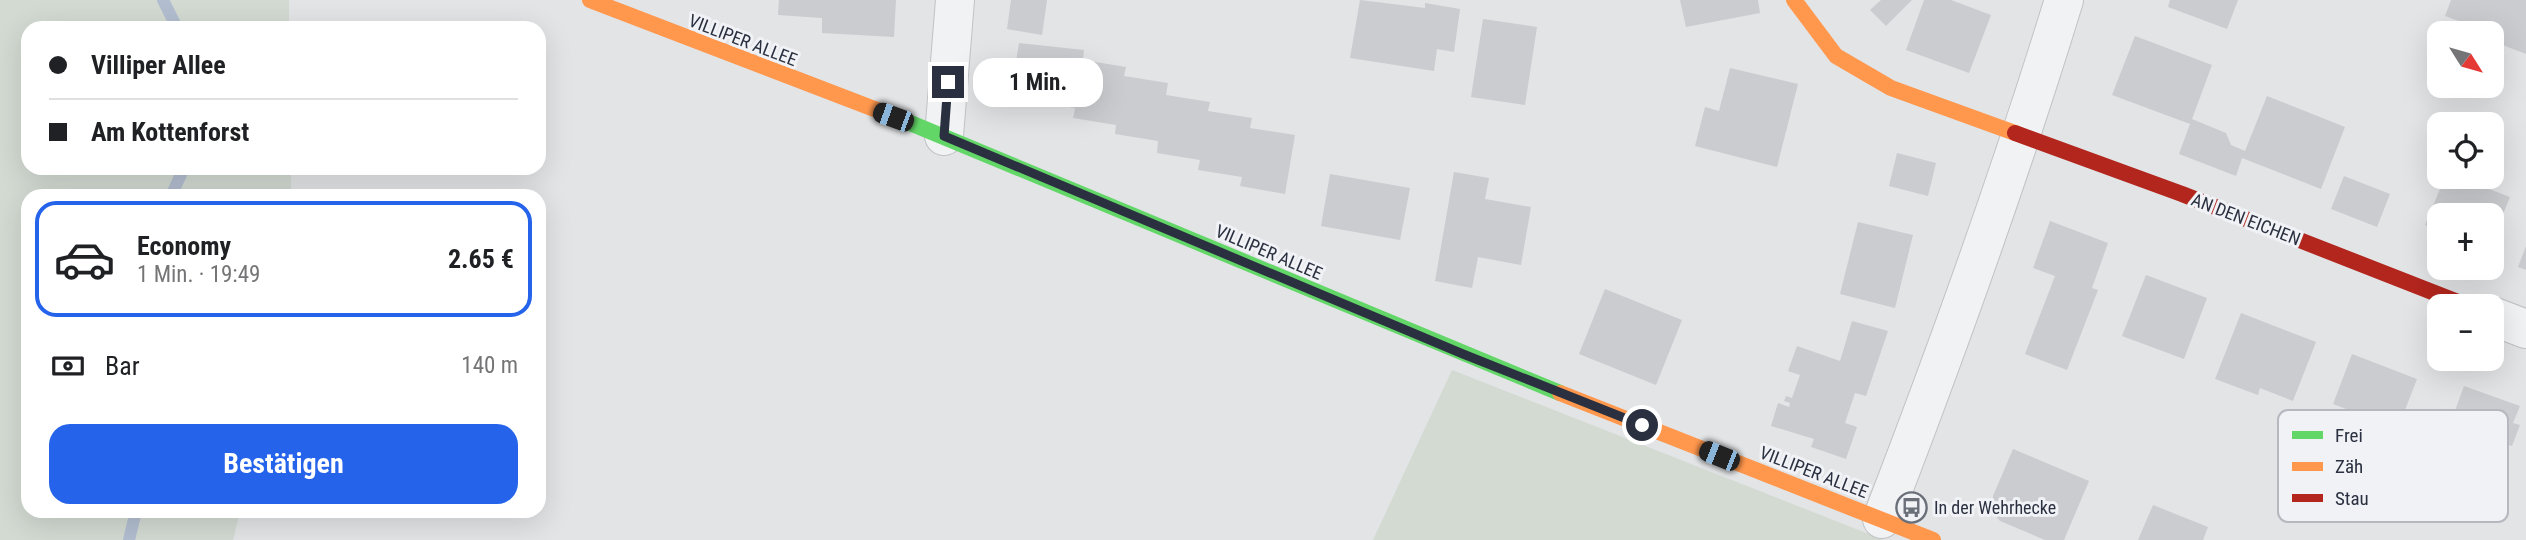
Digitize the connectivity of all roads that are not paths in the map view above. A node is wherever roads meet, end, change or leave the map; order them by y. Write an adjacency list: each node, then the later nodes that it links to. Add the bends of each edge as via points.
1 (590, 0): 5 (street, VILLIPER ALLEE)
2 (955, 0): 5 (street)
3 (1794, 0): 6 (street, AN DEN EICHEN, via 1836,56 1891,88)
4 (2064, 0): 6 (street)
5 (944, 136): 10 (street, VILLIPER ALLEE, via 1463,354)
6 (2022, 136): 7 (street, AN DEN EICHEN); 10 (street, via 1961,312)
7 (2437, 294)
8 (2504, 321): 9 (street)
9 (2526, 329)
10 (1881, 519): 11 (street, VILLIPER ALLEE)
11 (1933, 540)

